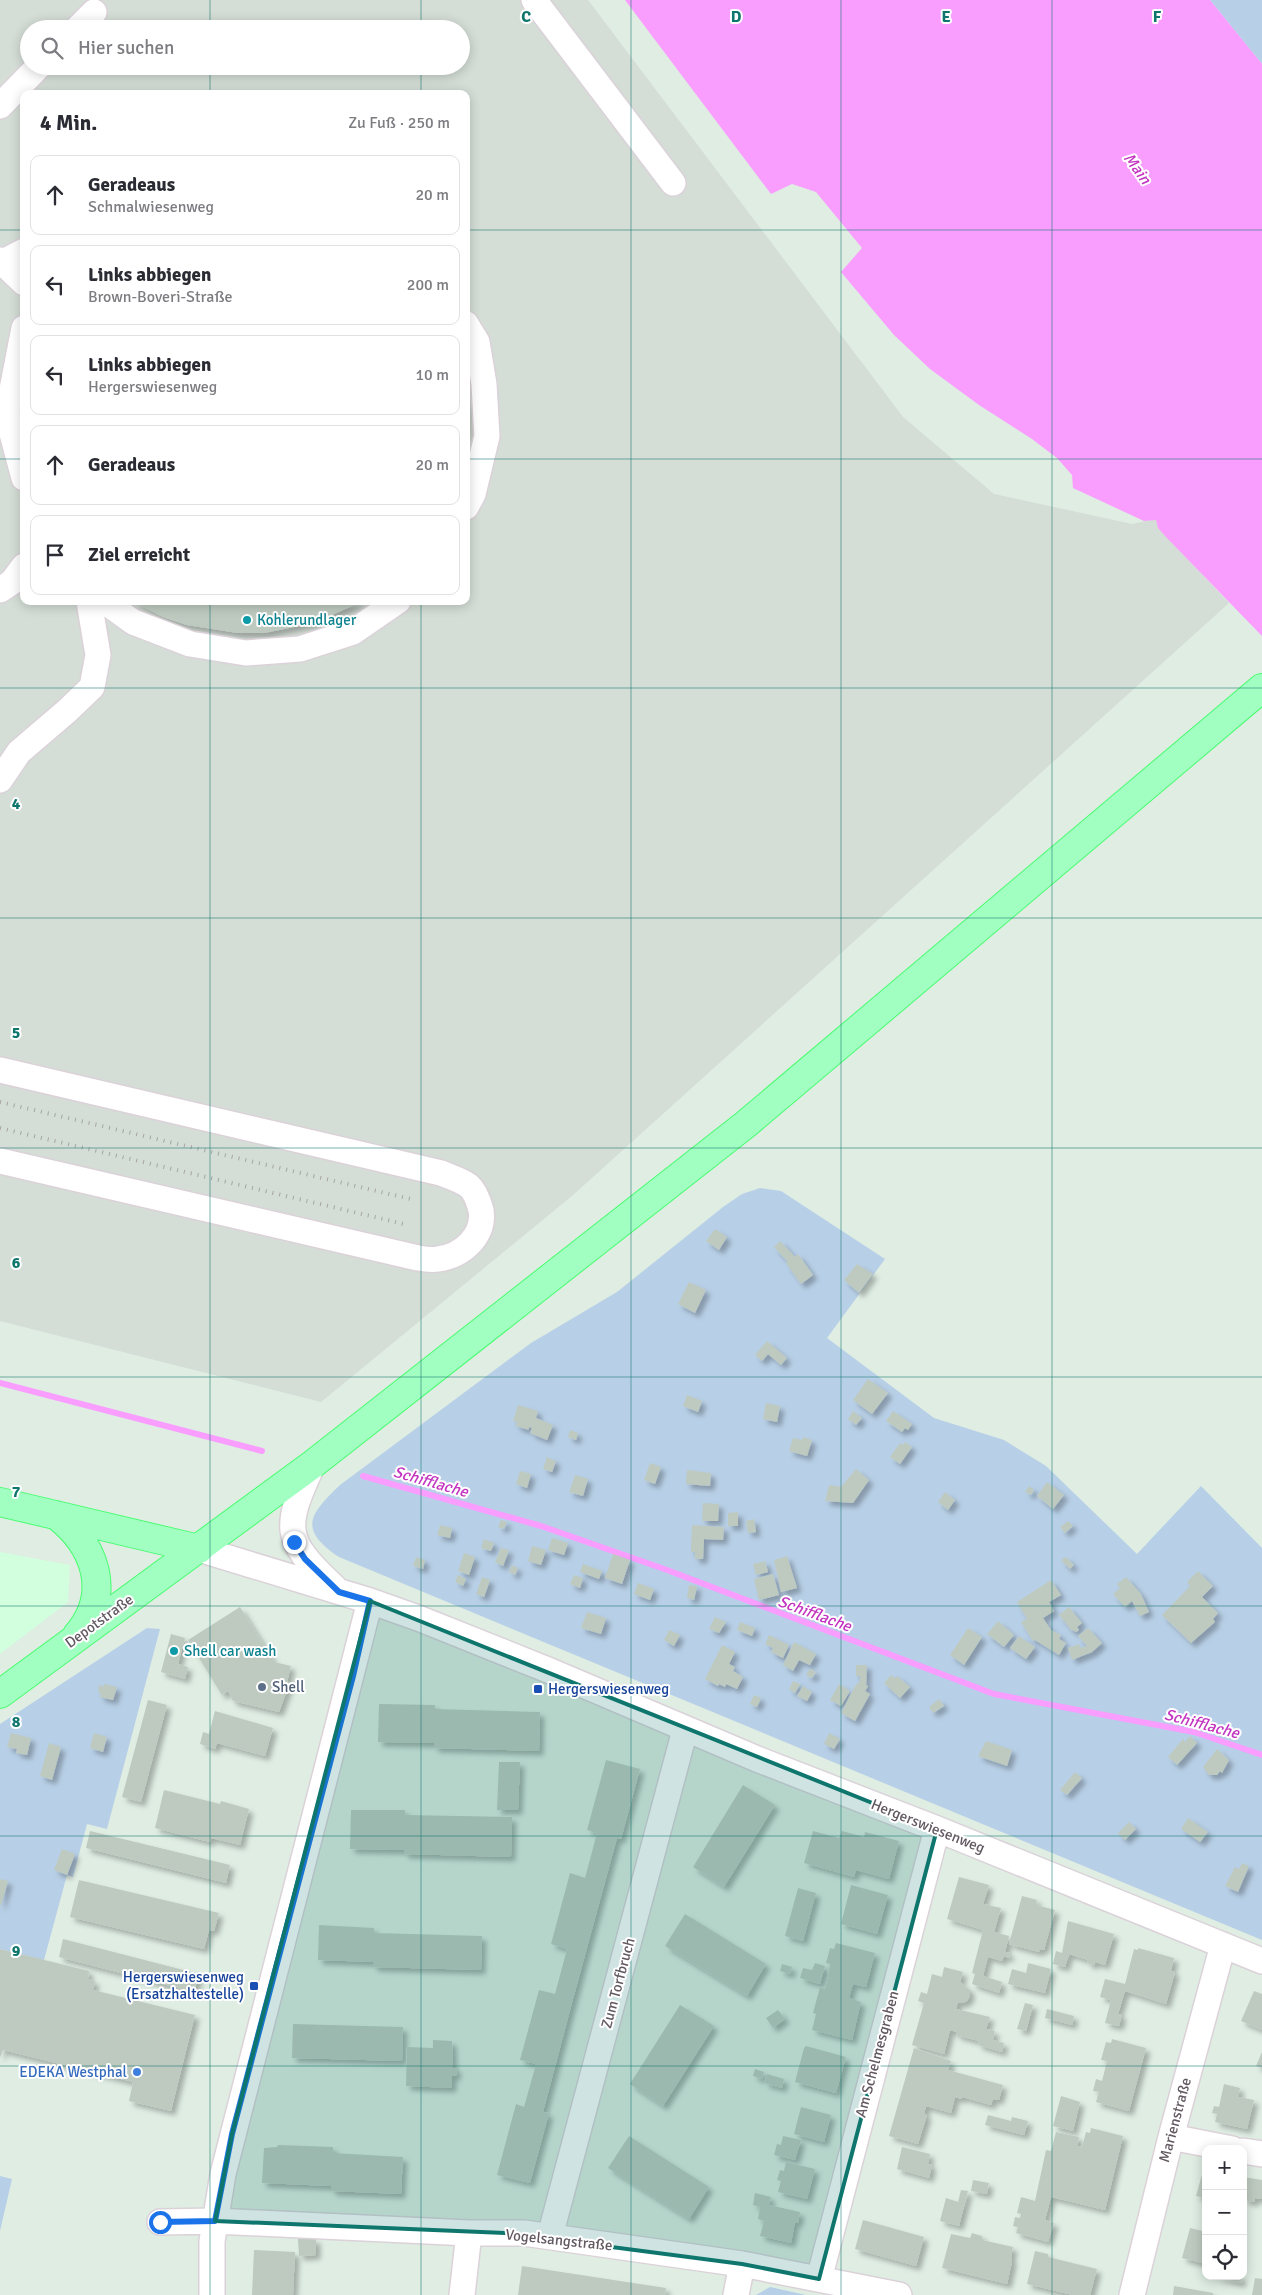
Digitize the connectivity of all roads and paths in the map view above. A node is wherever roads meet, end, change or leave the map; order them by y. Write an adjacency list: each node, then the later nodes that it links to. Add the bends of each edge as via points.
1 (534, 0): 4 (street)
2 (31, 75): 3 (street)
3 (0, 106)
4 (672, 183)
5 (9, 258): 6 (street)
6 (20, 276)
7 (470, 331): 11 (street, via 477,342 484,384 487,436)
8 (20, 345): 9 (street)
9 (3, 418): 10 (street)
10 (20, 467)
11 (470, 500)
12 (20, 571): 13 (street)
13 (0, 590)
14 (90, 605): 18 (street, via 98,655 92,687 19,752)
15 (109, 605): 16 (street, via 132,622 190,644 246,653 300,649 353,632)
16 (392, 605)
17 (1262, 688): 21 (main road, Depotstraße, via 746,1124)
18 (0, 780)
19 (0, 1070): 20 (street, via 441,1173 471,1188 480,1204 482,1218 479,1233 470,1245 438,1259 418,1258)
20 (0, 1161)
21 (313, 1464): 24 (main road, Depotstraße); 25 (street, via 296,1505 292,1536 305,1559)
22 (0, 1502): 23 (main road)
23 (54, 1514): 24 (main road); 27 (main road, via 81,1538 95,1569 92,1609 84,1627)
24 (199, 1549): 25 (street, Hergerswiesenweg); 27 (main road, Depotstraße)
25 (339, 1592): 26 (street, Hergerswiesenweg)
26 (370, 1601): 29 (street, Hergerswiesenweg, via 548,1670); 37 (street, via 232,2134)
27 (70, 1642): 28 (main road, Depotstraße)
28 (0, 1694)
29 (685, 1730): 30 (street, Hergerswiesenweg); 40 (street, Zum Torfbruch)
30 (937, 1829): 31 (street, Hergerswiesenweg); 42 (street, Am Schelmesgraben)
31 (1223, 1945): 32 (street, Hergerswiesenweg); 33 (street, Marienstraße)
32 (1262, 1961)
33 (1171, 2137): 34 (street); 47 (street, Marienstraße)
34 (1212, 2145)
35 (1247, 2152): 36 (street)
36 (1262, 2154)
37 (215, 2221): 38 (street, Vogelsangstraße); 39 (street, Vogelsangstraße); 43 (street)
38 (160, 2222)
39 (469, 2233): 40 (street, Vogelsangstraße); 44 (street)
40 (550, 2236): 41 (street, Vogelsangstraße)
41 (742, 2264): 42 (street, Vogelsangstraße); 45 (street)
42 (819, 2279): 46 (street, Vogelsangstraße)
43 (212, 2295)
44 (462, 2295)
45 (736, 2295)
46 (899, 2295)
47 (1132, 2295)

